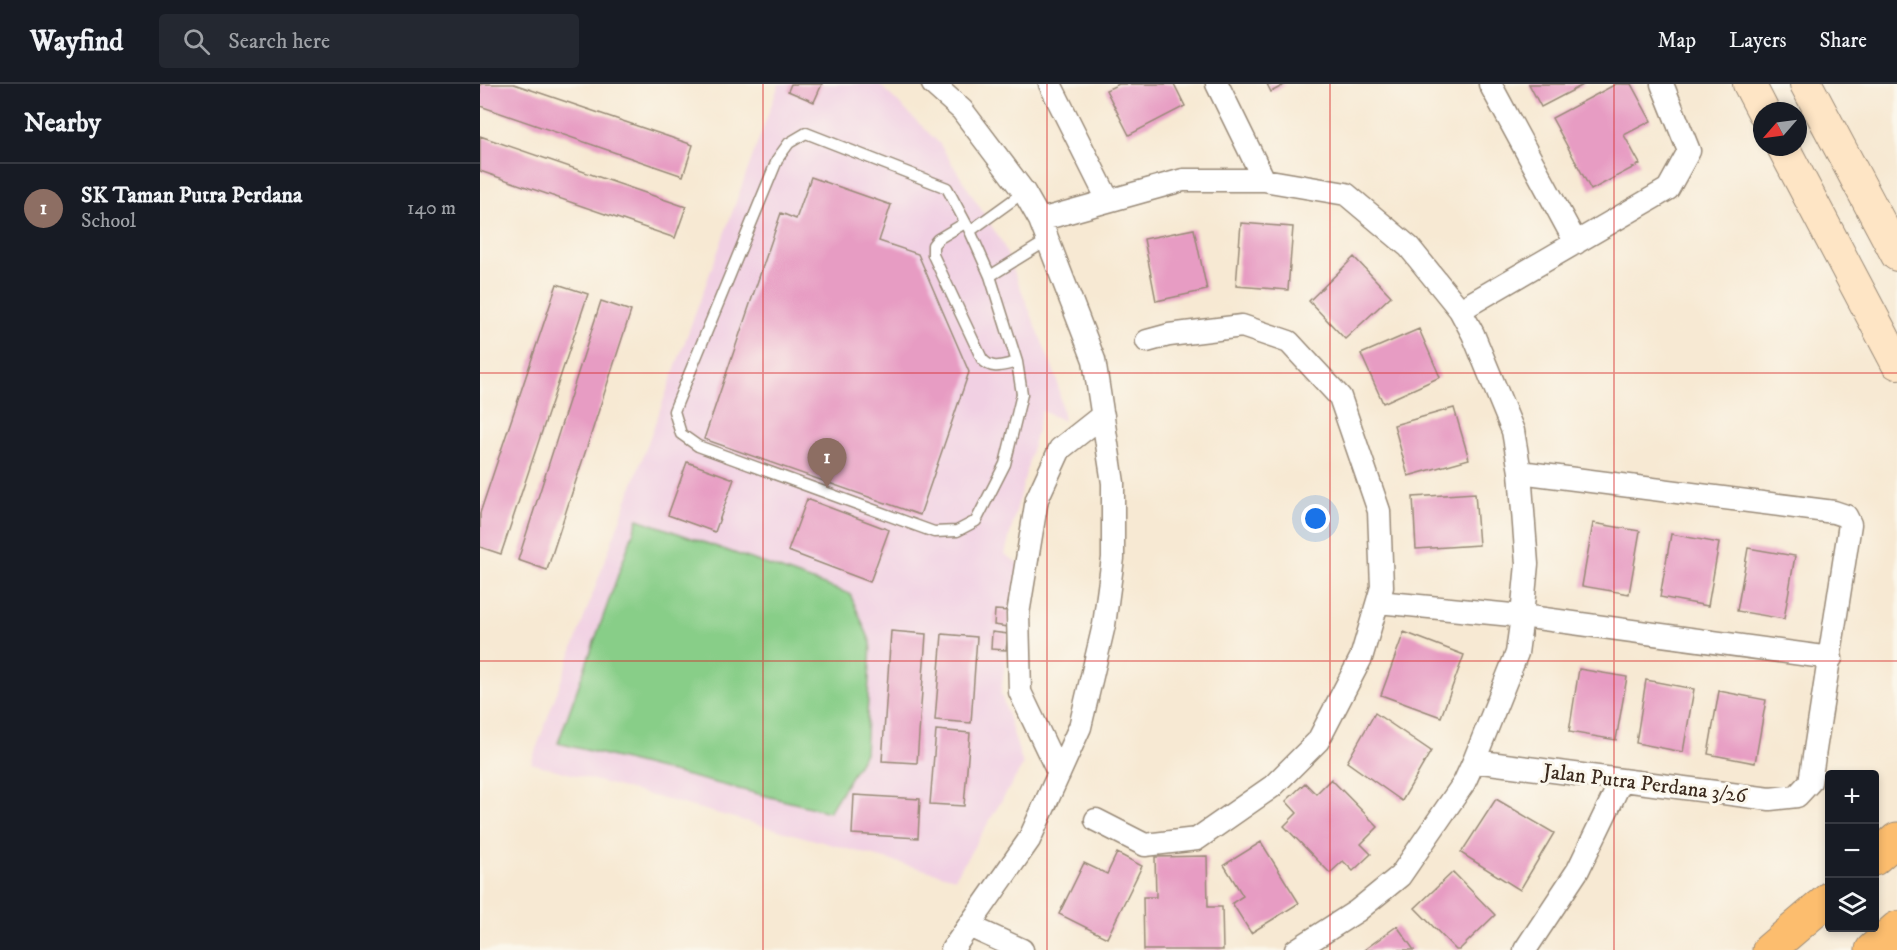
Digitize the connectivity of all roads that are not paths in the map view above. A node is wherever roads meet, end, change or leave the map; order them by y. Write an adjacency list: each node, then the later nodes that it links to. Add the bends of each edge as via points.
1 (933, 84): 11 (street, via 962,110)
2 (1050, 84): 12 (street)
3 (1217, 84): 10 (street)
4 (1490, 84): 15 (street)
5 (1662, 84): 15 (street, via 1689,151 1668,189)
6 (1749, 84): 8 (street)
7 (1806, 84): 16 (street)
8 (1758, 102)
9 (1787, 156): 21 (street)
10 (1264, 180): 12 (street, via 1183,180); 18 (street, via 1346,194 1409,247)
11 (1024, 192): 13 (lane); 14 (street)
12 (1108, 200): 14 (street)
13 (968, 227): 17 (lane); 20 (lane, via 938,239 933,255 982,359 994,367); 20 (lane, via 947,188 806,133 789,143 778,158 674,411 681,434 698,446 934,531 957,531 975,521 1005,464 1023,394)
14 (1044, 230): 17 (lane); 22 (street, via 1094,360)
15 (1576, 243): 18 (street)
16 (1897, 255)
17 (990, 276): 20 (lane)
18 (1461, 310): 23 (street, via 1513,431)
19 (1147, 341): 24 (street, via 1242,326 1289,342 1340,397 1379,511 1382,587)
20 (1017, 362)
21 (1897, 363)
22 (1103, 415): 28 (street, via 1113,483 1113,558 1104,625 1080,727); 28 (street, via 1060,448 1038,499 1018,615 1020,693)
23 (1520, 472): 25 (street, via 1527,564); 26 (street, via 1846,516 1850,524)
24 (1378, 602): 25 (street); 30 (street, via 1361,658 1318,741 1273,786 1197,839 1145,845)
25 (1522, 616): 26 (street); 27 (street, via 1517,653)
26 (1831, 658): 29 (street, Jalan Putra Perdana 3/26, via 1810,782 1797,796 1770,799)
27 (1474, 761): 29 (street, Jalan Putra Perdana 3/26); 38 (street, via 1464,783 1400,876 1357,911)
28 (1059, 774): 34 (street, via 1029,840)
29 (1621, 781): 39 (street, via 1578,870)
30 (1096, 820)
31 (1897, 839): 32 (main road)
32 (1879, 855)
33 (1825, 902): 40 (main road)
34 (969, 926): 36 (street); 37 (street)
35 (1897, 928): 41 (main road)
36 (952, 950)
37 (1022, 950)
38 (1296, 950)
39 (1525, 950)
40 (1769, 950)
41 (1872, 950)

